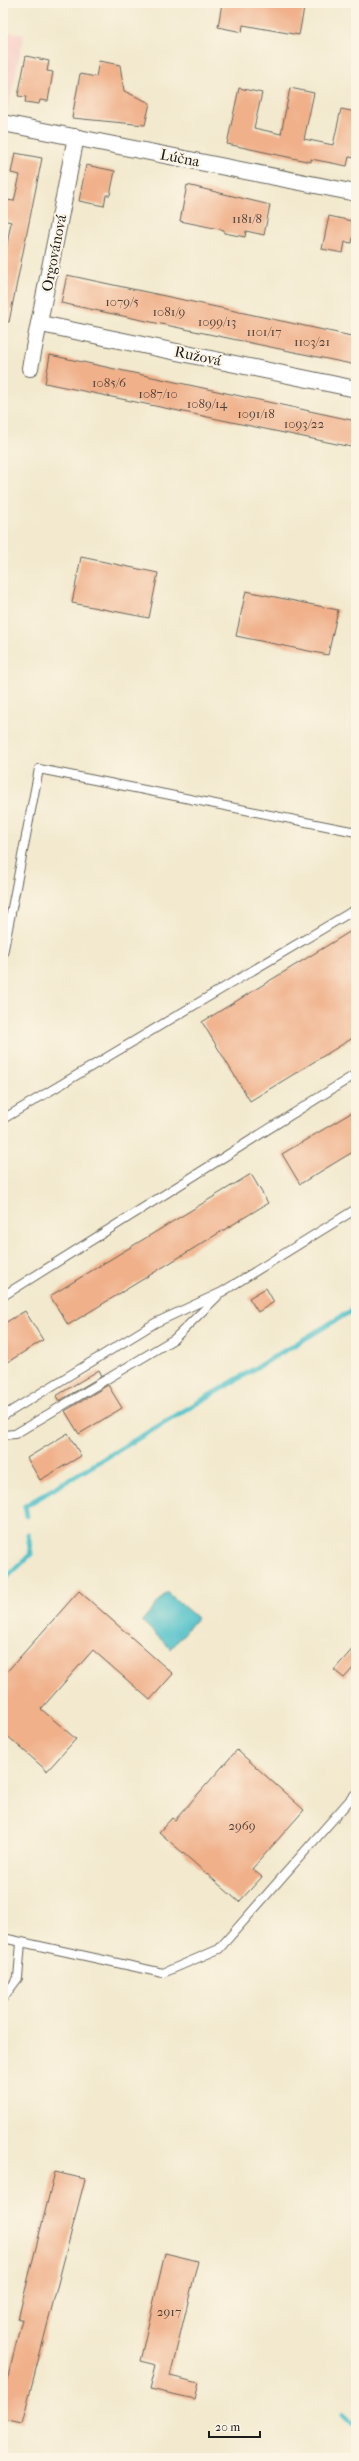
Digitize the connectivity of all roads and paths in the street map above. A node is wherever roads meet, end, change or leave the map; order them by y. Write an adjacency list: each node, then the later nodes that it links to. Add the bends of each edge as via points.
1 (3, 123): 2 (street, Lúčna)
2 (76, 137): 3 (street, Lúčna); 4 (street, Orgovánová)
3 (356, 193)
4 (40, 324): 5 (street, Orgovánová); 6 (street, Ružová)
5 (30, 368)
6 (356, 389)
7 (356, 832): 9 (lane, via 38,769)
8 (356, 909): 11 (lane)
9 (3, 954)
10 (356, 1074): 14 (lane)
11 (3, 1119)
12 (356, 1209): 13 (lane)
13 (222, 1292): 15 (lane, via 156,1323); 16 (lane, via 174,1339 15,1434)
14 (3, 1296)
15 (3, 1416)
16 (3, 1435)
17 (356, 1793): 19 (lane, via 219,1949 163,1973)
18 (3, 1938): 19 (lane)
19 (21, 1942): 20 (lane, via 18,1978)
20 (3, 1998)

